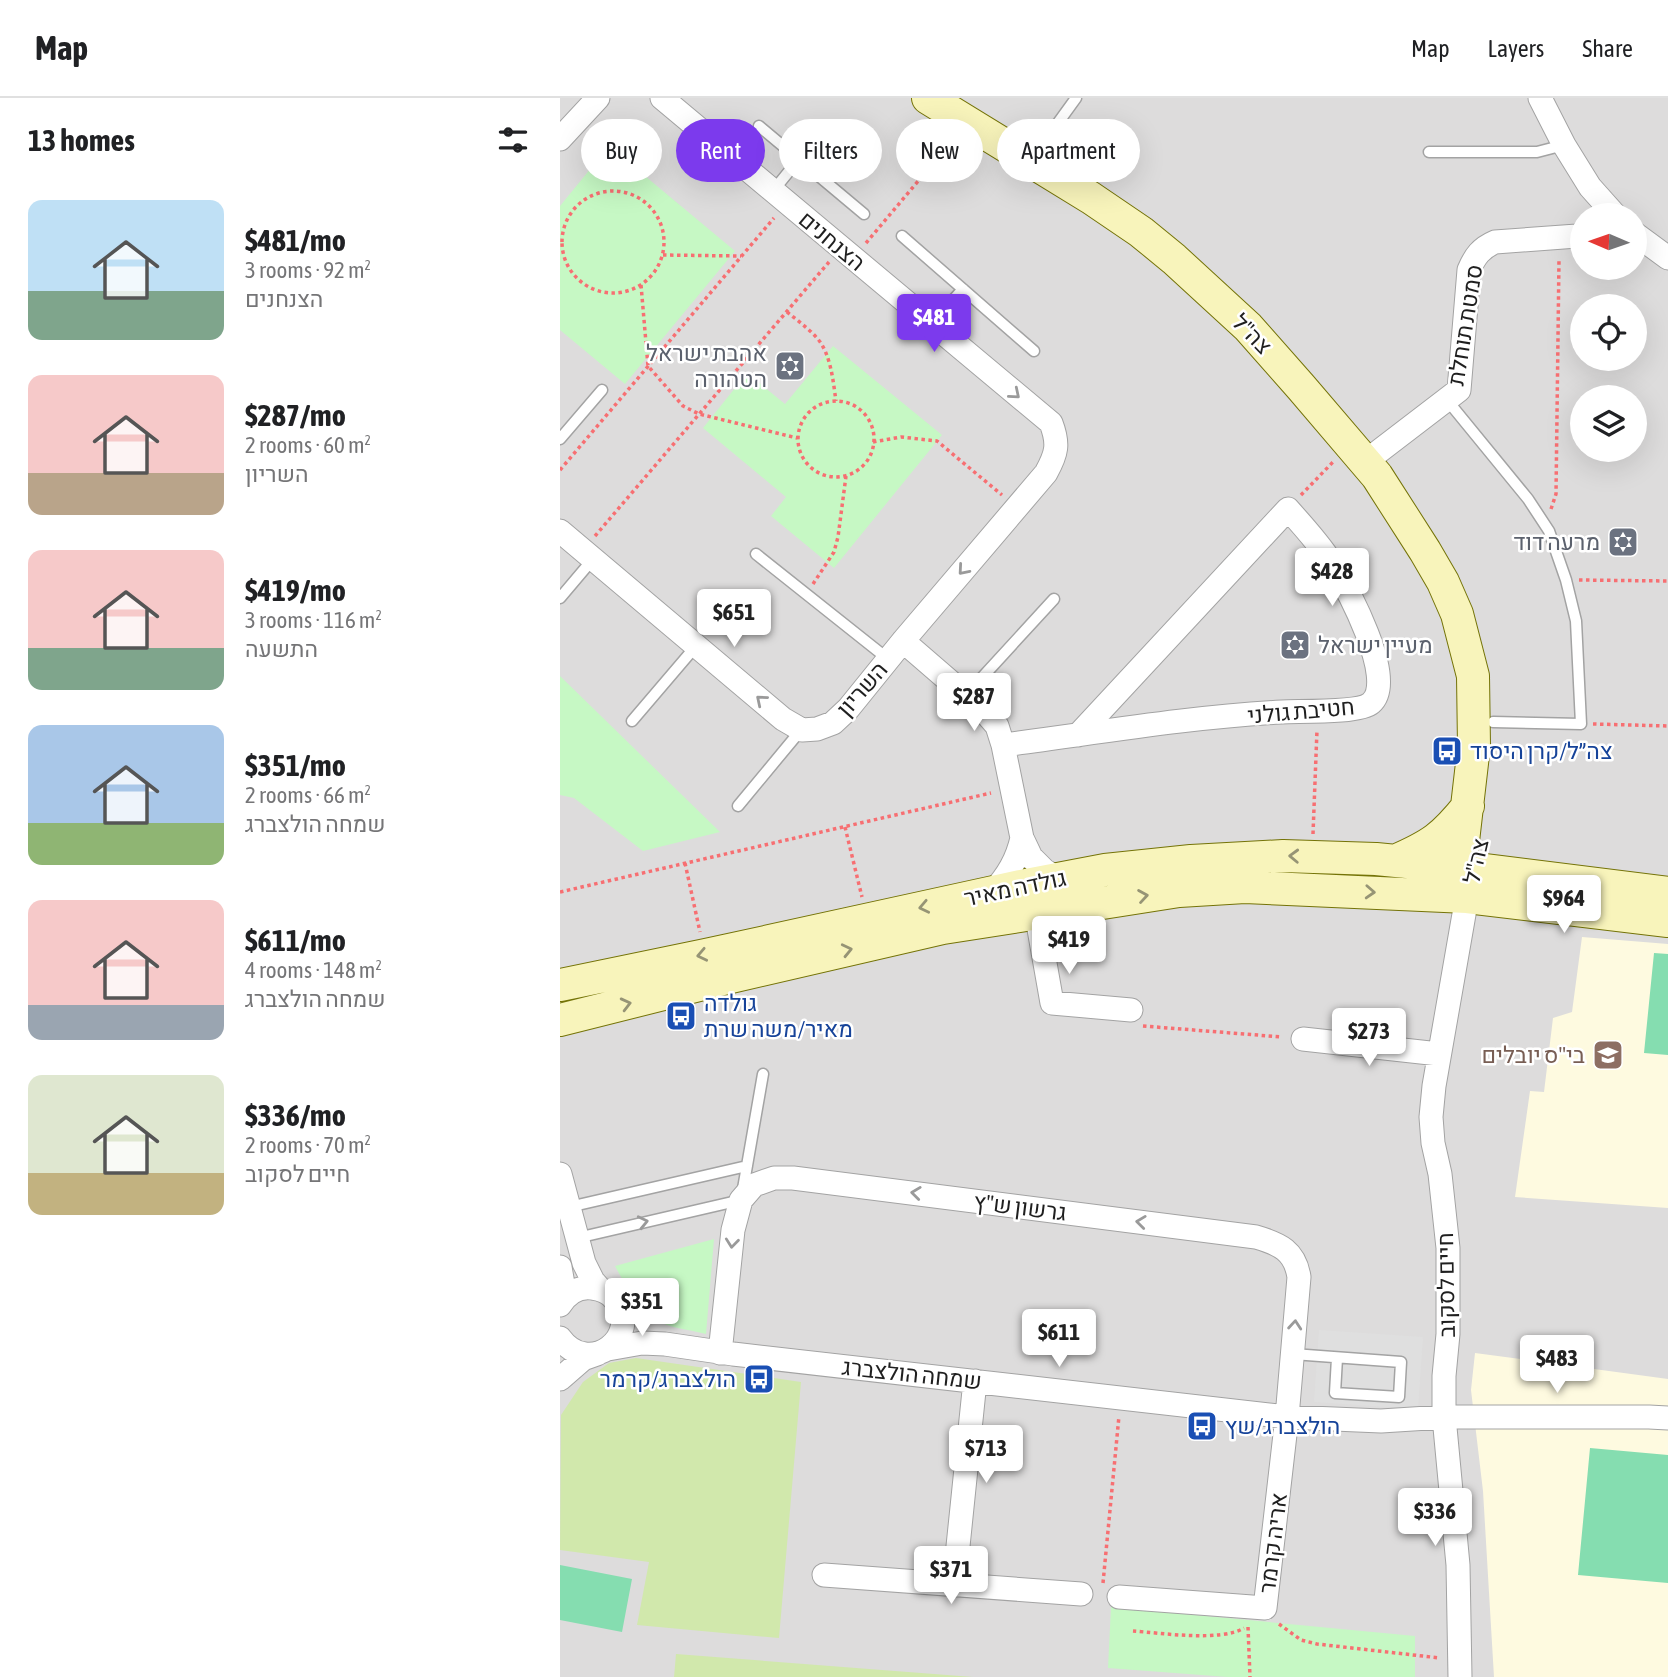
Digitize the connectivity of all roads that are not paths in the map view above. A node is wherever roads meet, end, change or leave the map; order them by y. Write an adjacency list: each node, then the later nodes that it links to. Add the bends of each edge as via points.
1 (598, 98): 10 (street)
2 (662, 98): 17 (street, הצנחנים)
3 (928, 98): 6 (main road, צה"ל)
4 (1076, 98): 7 (lane)
5 (1539, 98): 12 (street)
6 (966, 110): 8 (main road, צה"ל); 30 (main road, צה"ל, via 1174,259 1248,327)
7 (1061, 119)
8 (997, 124)
9 (765, 131): 11 (lane)
10 (560, 139)
11 (779, 142)
12 (1564, 145): 13 (lane, via 1537,152); 18 (street)
13 (1429, 152)
14 (788, 182): 17 (lane)
15 (826, 182): 19 (lane)
16 (1099, 182): 30 (main road, צה"ל, via 1152,217 1261,314)
17 (780, 197): 25 (street, הצנחנים)
18 (1604, 203)
19 (864, 214)
20 (902, 236): 24 (lane)
21 (1570, 236): 28 (street, סמטת תוחלת, via 1495,242 1475,256 1469,270 1459,390)
22 (1647, 243): 23 (street)
23 (1668, 258)
24 (963, 289): 25 (lane); 26 (lane)
25 (931, 324): 36 (street, הצנחנים, one-way to 36, via 1051,423 1056,450 1046,473)
26 (1034, 351)
27 (602, 390): 29 (lane)
28 (1447, 400): 30 (street, סמטת תוחלת); 41 (lane, via 1545,524 1576,621 1581,724)
29 (560, 439)
30 (1365, 452): 41 (main road, צה"ל, via 1392,465 1459,574 1474,608 1491,674); 46 (main road, צה"ל, via 1425,551 1463,634 1473,676 1474,746)
31 (560, 531): 33 (street)
32 (756, 554): 38 (lane)
33 (588, 555): 34 (lane); 37 (street)
34 (560, 598)
35 (1054, 598): 39 (lane)
36 (903, 641): 38 (street, השריון); 39 (street, השריון)
37 (696, 646): 40 (lane); 42 (street, one-way to 37)
38 (888, 659): 42 (street, השריון, via 833,723)
39 (966, 695): 44 (street, השריון, via 997,726)
40 (632, 721)
41 (1493, 722): 49 (main road, צה"ל, via 1493,747)
42 (802, 730): 45 (lane)
43 (1079, 735): 43 (street, חטיבת גולני, via 1288,509 1330,561 1372,645 1379,681 1370,705); 44 (street, חטיבת גולני)
44 (1003, 745): 47 (street, השריון)
45 (738, 806)
46 (1468, 806): 48 (main road, via 1438,839); 49 (main road, צה"ל)
47 (1021, 838): 50 (street, השריון, via 1031,857); 51 (street, via 1012,867)
48 (1395, 861): 49 (main road, גולדה מאיר); 50 (main road, גולדה מאיר, one-way to 50, via 1283,856 1191,861)
49 (1468, 877): 52 (main road); 53 (main road, גולדה מאיר, one-way to 49, via 1179,891); 54 (main road); 59 (street, חיים לסקוב)
50 (1058, 879): 51 (main road, גולדה מאיר)
51 (993, 892): 55 (main road, גולדה מאיר, one-way to 55)
52 (1668, 892)
53 (1035, 912): 56 (street, via 1052,1003); 57 (main road, גולדה מאיר, one-way to 53, via 943,928)
54 (1668, 921)
55 (560, 985)
56 (1131, 1010)
57 (560, 1020)
58 (1303, 1039): 59 (street)
59 (1439, 1054): 79 (street, חיים לסקוב, via 1431,1117 1448,1248)
60 (763, 1074): 61 (lane)
61 (747, 1166): 63 (lane); 64 (lane)
62 (560, 1174): 64 (street, שמחה הולצברג)
63 (741, 1200): 65 (lane, one-way to 63); 73 (street, one-way to 73, via 733,1230); 74 (street, גרשון ש"ץ, one-way to 63, via 1297,1264 1290,1253 1271,1241 793,1178 754,1185)
64 (569, 1207): 65 (street, שמחה הולצברג)
65 (577, 1238): 67 (street, שמחה הולצברג, via 588,1272)
66 (560, 1267): 68 (street)
67 (601, 1290): 68 (street, via 581,1288); 69 (street, שמחה הולצברג)
68 (562, 1302)
69 (621, 1309): 71 (street, שמחה הולצברג, via 636,1327); 72 (street, via 621,1331)
70 (560, 1338): 72 (street, via 577,1353)
71 (673, 1345): 72 (street, שמחה הולצברג, via 642,1343); 73 (street, שמחה הולצברג)
72 (603, 1351): 76 (street, via 583,1359)
73 (720, 1353): 77 (street, שמחה הולצברג)
74 (1293, 1354): 75 (lane); 78 (street, גרשון ש"ץ)
75 (1337, 1358): 75 (lane, via 1401,1362 1399,1397 1335,1393)
76 (560, 1379)
77 (975, 1381): 78 (street, שמחה הולצברג); 82 (street)
78 (1287, 1417): 79 (street, שמחה הולצברג, via 1381,1421); 83 (street, אריה קרמר, via 1265,1608)
79 (1444, 1417): 80 (street, שמחה הולצברג); 85 (street, חיים לסקוב, via 1458,1565)
80 (1668, 1418)
81 (824, 1575): 82 (street)
82 (954, 1585): 84 (street)
83 (1111, 1590)
84 (1081, 1594)
85 (1460, 1668)

